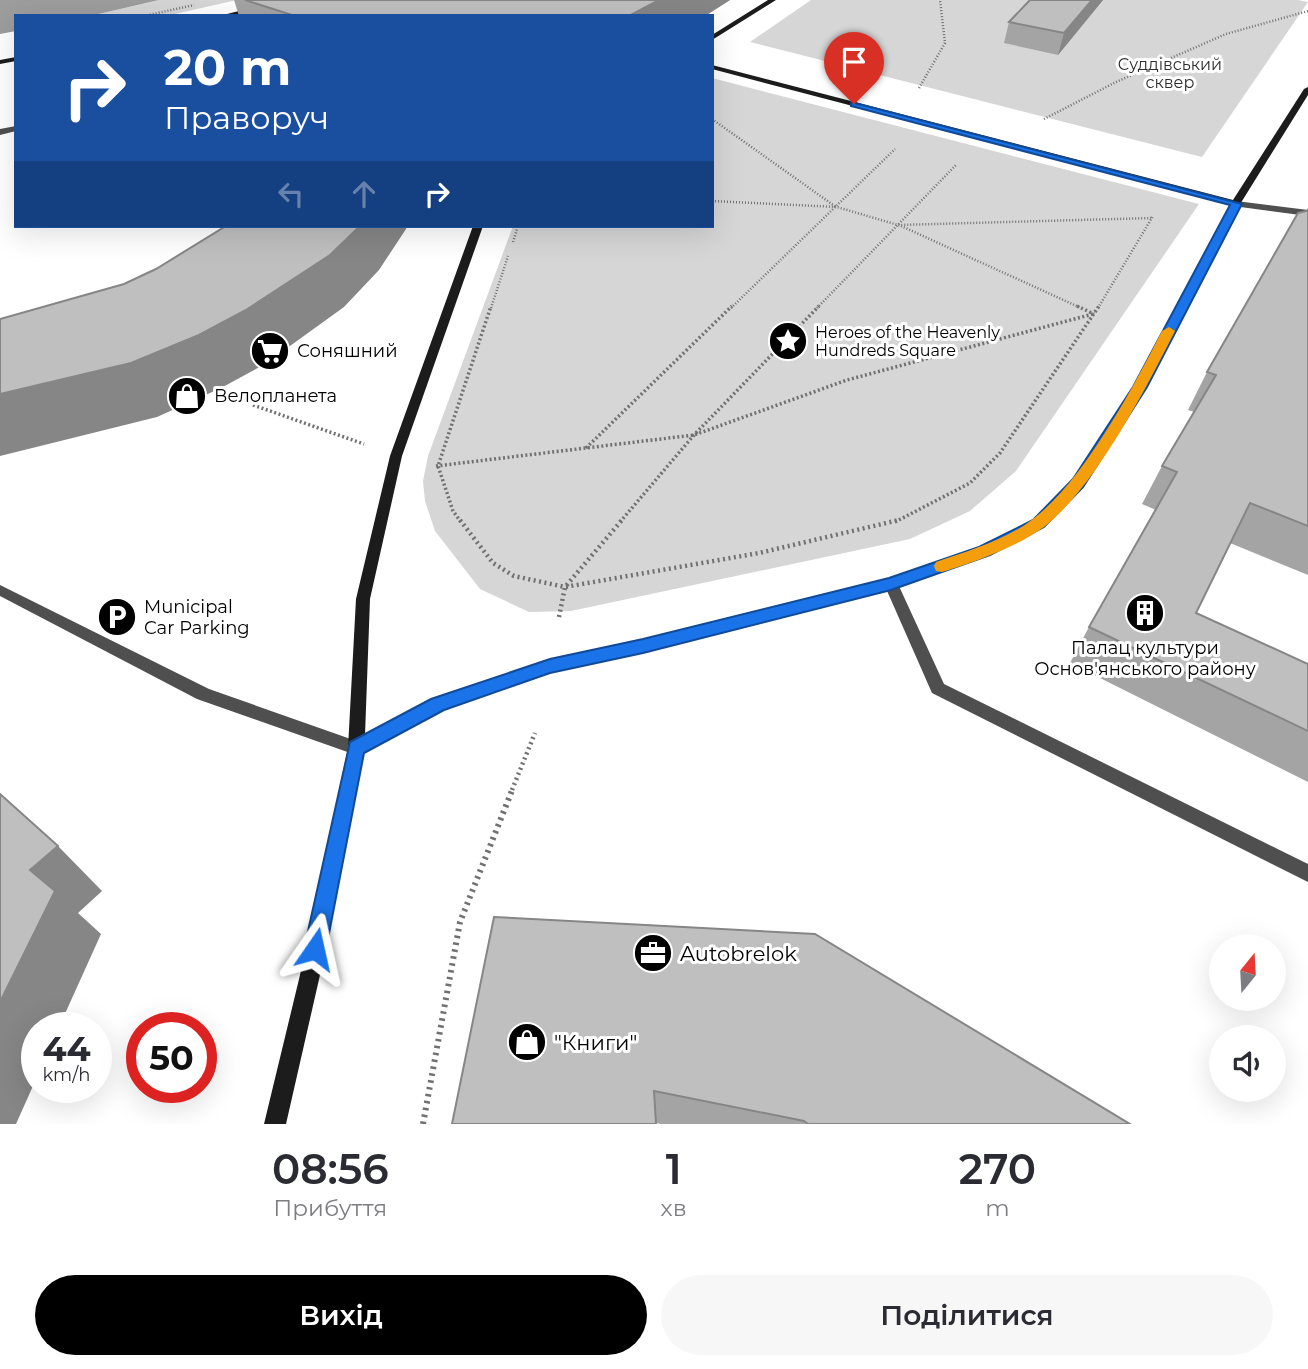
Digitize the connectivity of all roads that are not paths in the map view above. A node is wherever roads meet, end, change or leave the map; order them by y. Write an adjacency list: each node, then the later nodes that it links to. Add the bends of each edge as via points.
1 (773, 0): 4 (main road)
2 (258, 8): 3 (main road)
3 (231, 14)
4 (714, 37)
5 (714, 68): 7 (main road)
6 (1308, 89): 7 (main road)
7 (1236, 204): 8 (street); 10 (main road, via 1140,387 1078,483 1038,523 985,551)
8 (1308, 213)
9 (477, 228): 12 (main road, via 396,456 363,599)
10 (891, 584): 12 (main road, via 550,666 438,705); 13 (street, via 938,688)
11 (0, 590): 12 (street, via 203,694)
12 (356, 748): 14 (main road)
13 (1308, 873)
14 (275, 1124)

